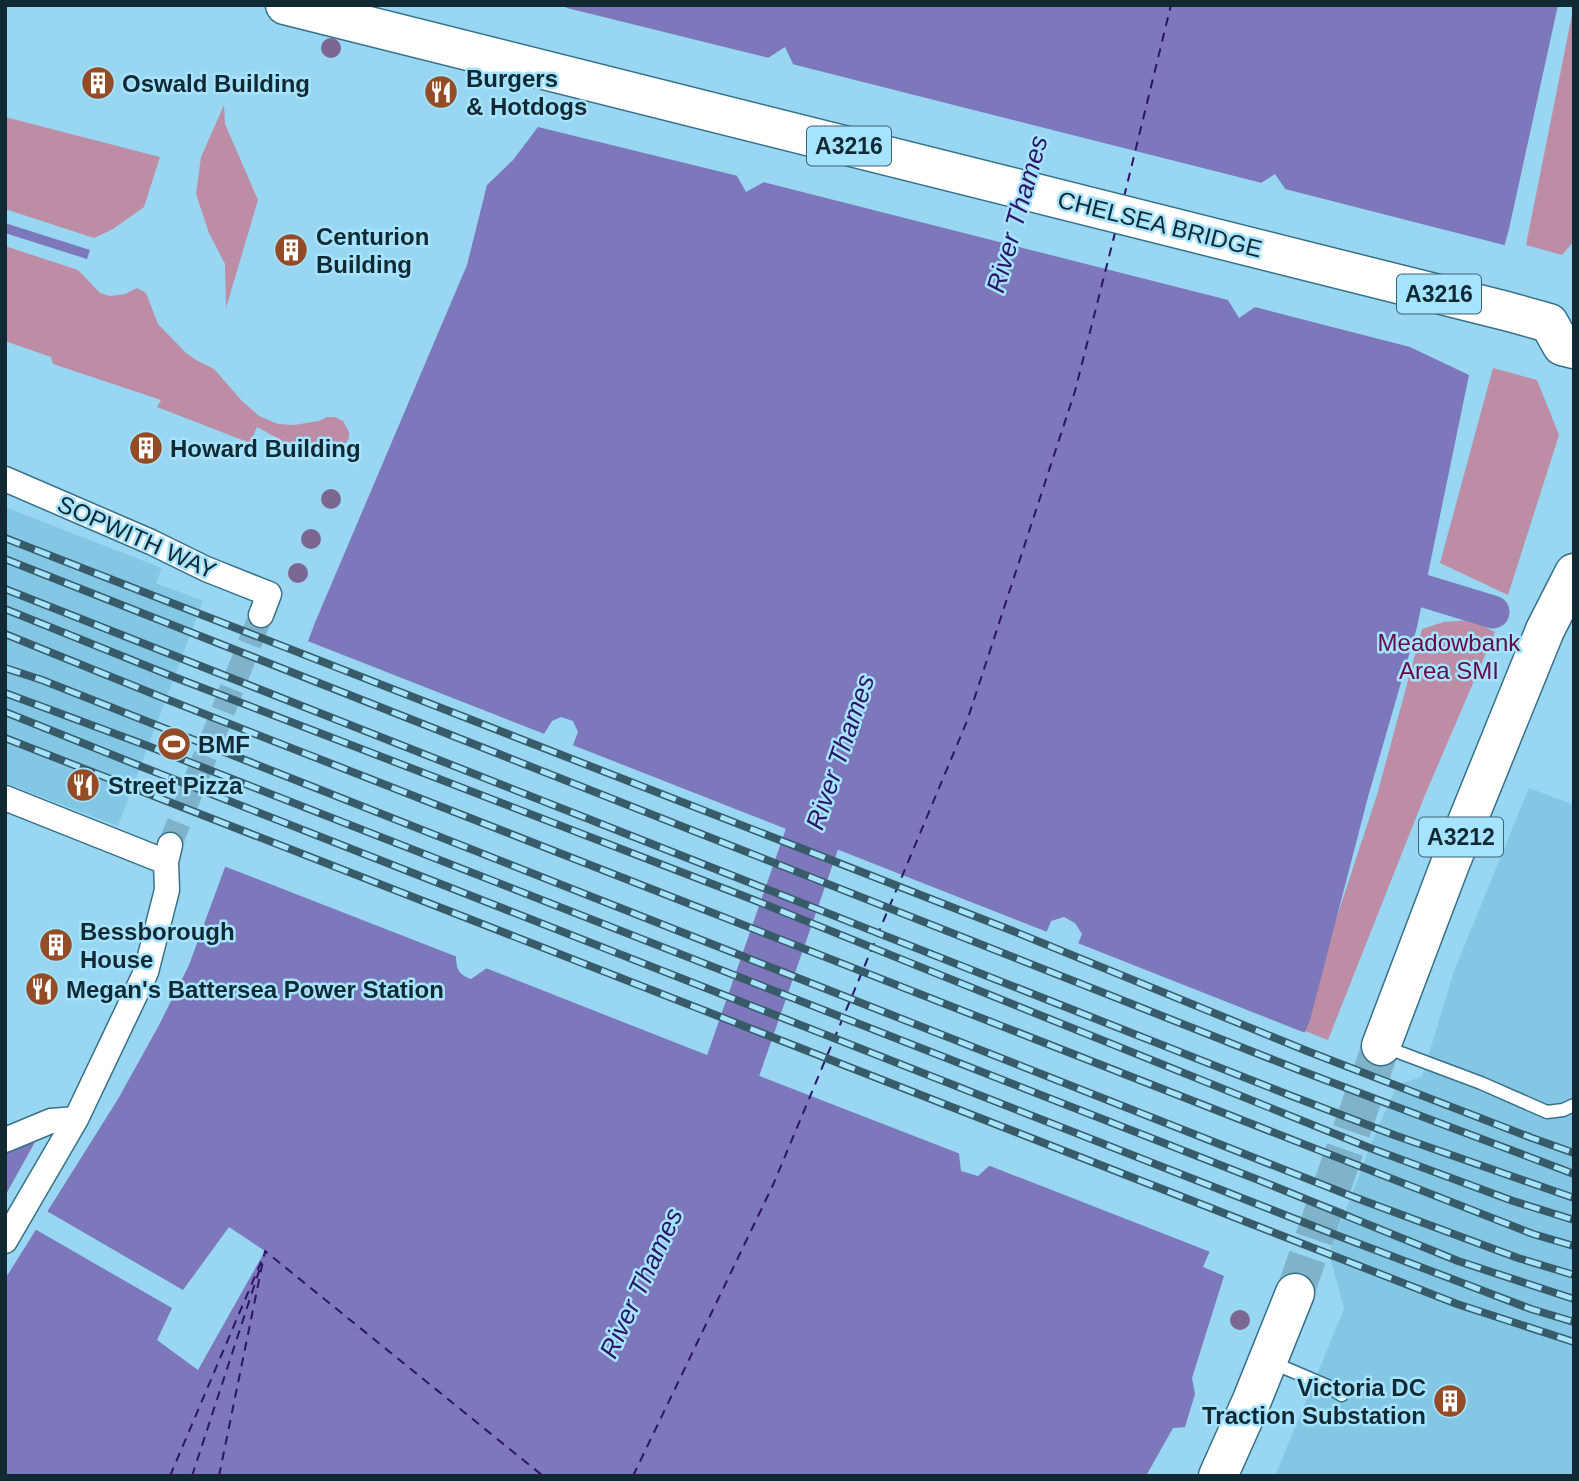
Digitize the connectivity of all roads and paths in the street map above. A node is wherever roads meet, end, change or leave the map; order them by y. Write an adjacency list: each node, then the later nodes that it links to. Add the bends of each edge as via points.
1 (285, 5): 2 (main road, CHELSEA BRIDGE / A3216)
2 (1565, 326)
3 (5, 479): 5 (street, SOPWITH WAY, via 150,542)
4 (1574, 573): 7 (main road, A3212, via 1540,641)
5 (265, 604)
6 (5, 798): 9 (street, via 168,853 167,890 146,972)
7 (1381, 1046): 8 (lane, via 1547,1112)
8 (1574, 1105)
9 (76, 1119): 10 (street, via 51,1121); 11 (street)
10 (5, 1140)
11 (5, 1241)
12 (1294, 1293): 13 (main road)
13 (1268, 1361): 14 (lane); 15 (main road)
14 (1342, 1395)
15 (1218, 1476)

